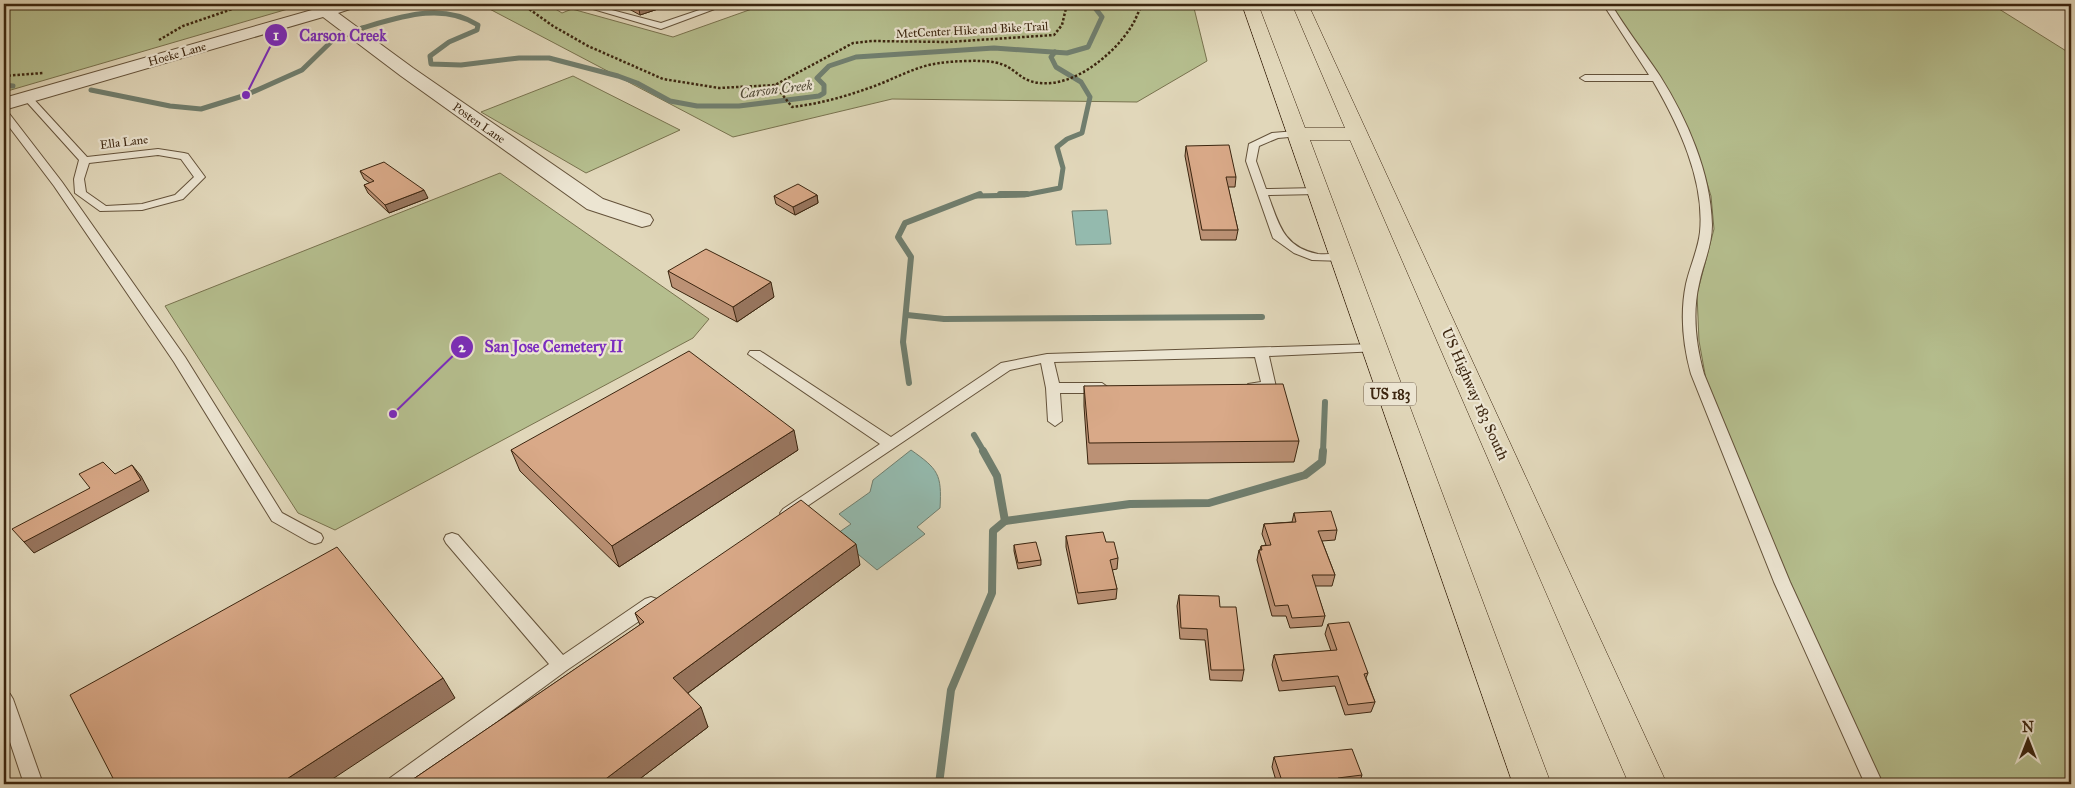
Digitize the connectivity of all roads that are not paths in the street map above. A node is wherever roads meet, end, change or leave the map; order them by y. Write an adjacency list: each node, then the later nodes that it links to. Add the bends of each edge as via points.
1 (350, 4): 7 (street, Hoeke Lane)
2 (580, 4): 3 (lane, via 661,26)
3 (724, 4)
4 (1250, 4): 13 (highway, US 183)
5 (1300, 4): 14 (highway, US Highway 183 South)
6 (1607, 4): 9 (lane)
7 (324, 11): 10 (street, Hoeke Lane); 18 (street, Posten Lane, via 595,204)
8 (1585, 78): 9 (lane)
9 (1656, 78): 39 (lane, via 1693,155 1704,195 1707,227 1691,292 1689,331 1693,362 1782,582)
10 (27, 98): 11 (street, Hoeke Lane); 15 (lane, Ella Lane)
11 (4, 104)
12 (4, 114): 30 (lane, via 69,200 180,360 277,517)
13 (1296, 134): 14 (highway); 16 (highway, US 183); 17 (lane, via 1276,135 1254,144 1251,161)
14 (1358, 134): 38 (highway, US Highway 183 South)
15 (84, 160): 15 (lane, Ella Lane, via 79,179 81,193 104,208 142,207 179,197 200,177 184,156 158,152)
16 (1317, 191): 17 (lane); 19 (highway, US 183)
17 (1262, 192): 19 (lane, via 1277,236 1316,257)
18 (642, 220)
19 (1341, 258): 20 (highway, US 183)
20 (1374, 348): 21 (lane); 37 (highway, US 183)
21 (1261, 352): 23 (lane); 24 (lane, via 1269,387)
22 (755, 354): 28 (lane)
23 (1047, 358): 25 (lane); 28 (lane, via 1006,366)
24 (1240, 387)
25 (1053, 388): 26 (lane); 27 (lane)
26 (1112, 388)
27 (1055, 421)
28 (891, 444): 29 (lane)
29 (775, 521)
30 (315, 538)
31 (452, 539): 33 (lane)
32 (660, 598): 33 (lane)
33 (561, 665): 36 (lane)
34 (4, 699): 35 (lane)
35 (34, 784)
36 (397, 784)
37 (1532, 784)
38 (1648, 784)
39 (1874, 784)

